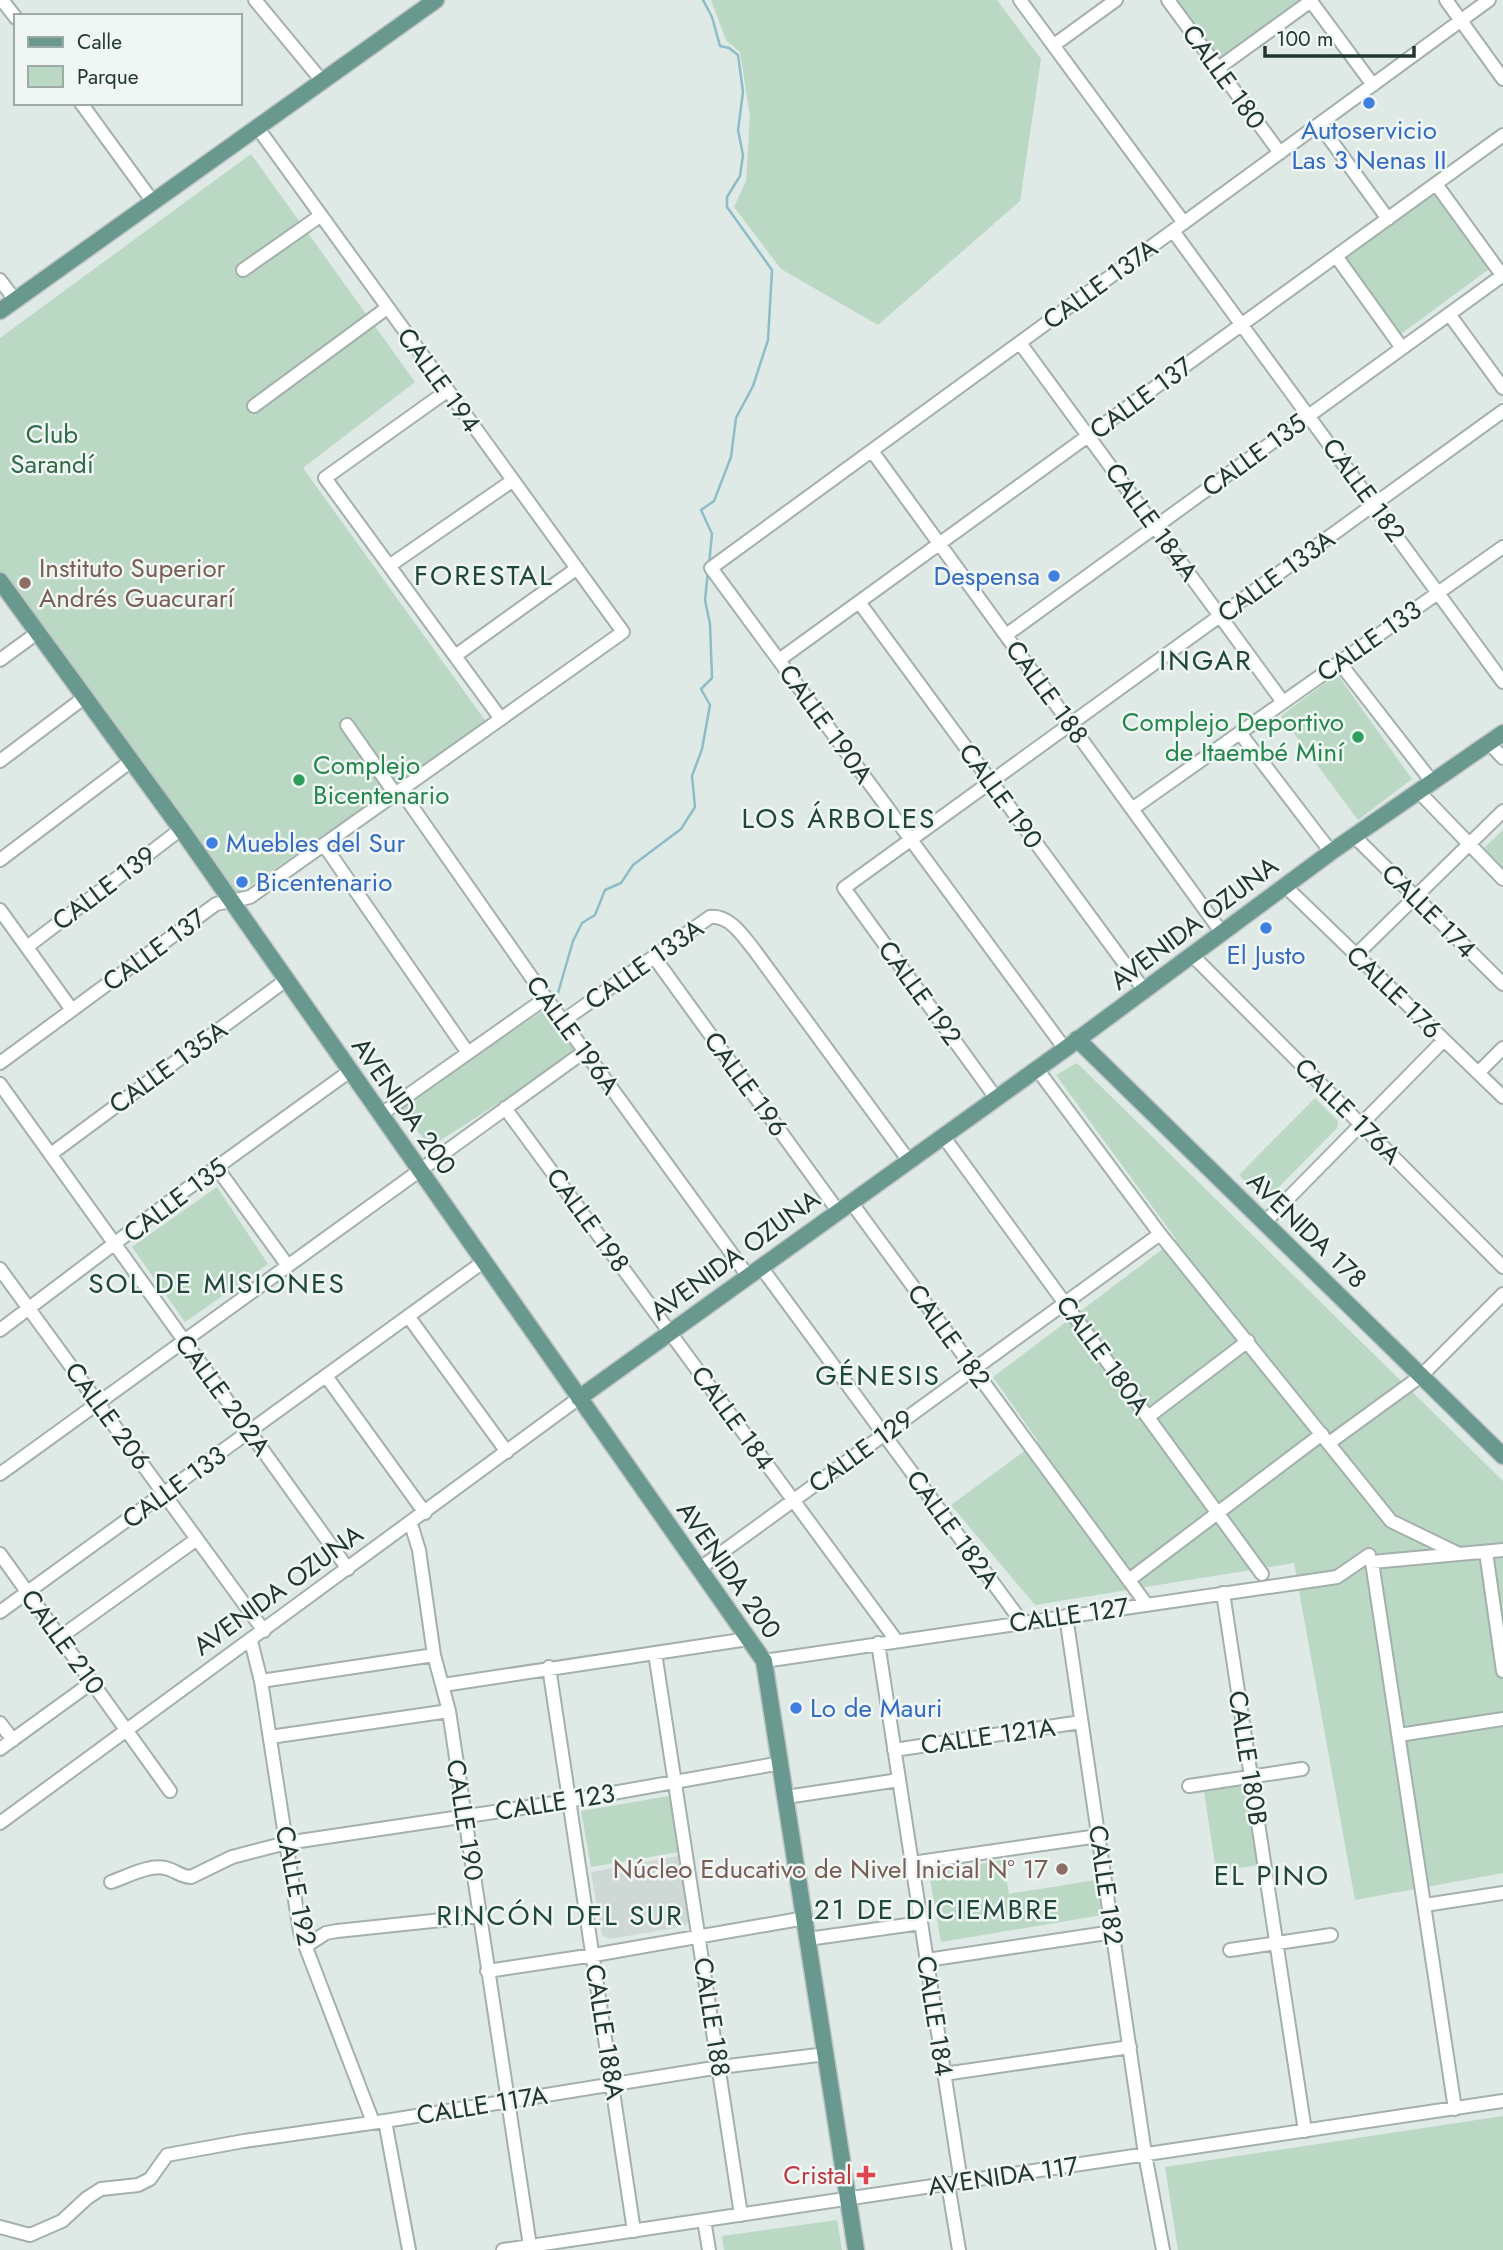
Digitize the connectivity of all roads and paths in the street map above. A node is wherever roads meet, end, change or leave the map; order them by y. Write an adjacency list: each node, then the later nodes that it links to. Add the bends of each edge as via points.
1 (2, 0): 10 (street)
2 (255, 0): 15 (street)
3 (436, 0): 15 (main road)
4 (1020, 0): 12 (street, CALLE 182)
5 (1116, 0): 12 (street)
6 (1168, 0): 13 (street, CALLE 180)
7 (1310, 0): 13 (street); 16 (street)
8 (1446, 0): 11 (street)
9 (1489, 0): 11 (street, CALLE 137A)
10 (14, 15)
11 (1461, 21): 14 (street); 16 (street, CALLE 137A)
12 (1054, 45): 26 (street, CALLE 182)
13 (1217, 69): 21 (street, CALLE 180)
14 (1503, 79)
15 (321, 81): 19 (main road)
16 (1373, 85): 18 (street, CALLE 137A)
17 (82, 105): 23 (street)
18 (1319, 124): 21 (street, CALLE 137A); 25 (street)
19 (257, 127): 23 (main road); 24 (street, CALLE 194)
20 (1503, 135): 22 (street, CALLE 137)
21 (1280, 153): 26 (street, CALLE 137A)
22 (1436, 184): 25 (street, CALLE 137); 29 (street)
23 (153, 202): 31 (main road)
24 (320, 216): 28 (street); 32 (street, CALLE 194)
25 (1388, 219): 27 (street, CALLE 137)
26 (1179, 227): 35 (street, CALLE 182); 36 (street, CALLE 137A)
27 (1336, 257): 35 (street, CALLE 137); 37 (street)
28 (243, 270)
29 (1503, 275): 34 (street, CALLE 135)
30 (0, 280): 31 (street)
31 (15, 300): 33 (main road)
32 (387, 308): 39 (street, CALLE 194); 40 (street)
33 (0, 311)
34 (1449, 314): 37 (street, CALLE 135); 38 (street)
35 (1242, 324): 42 (street, CALLE 182); 43 (street, CALLE 137)
36 (1020, 343): 43 (street, CALLE 184A); 44 (street, CALLE 137A)
37 (1402, 348): 42 (street, CALLE 135)
38 (1503, 388)
39 (447, 391): 45 (street, CALLE 194); 50 (street, via 325,478)
40 (254, 407)
41 (1503, 411): 46 (street, CALLE 133A)
42 (1309, 415): 46 (street, CALLE 182); 47 (street, CALLE 135)
43 (1089, 436): 47 (street, CALLE 184A); 48 (street, CALLE 137)
44 (872, 451): 48 (street, CALLE 188); 51 (street, CALLE 137A)
45 (512, 481): 50 (street); 52 (street, CALLE 194)
46 (1374, 504): 54 (street, CALLE 182); 56 (street, CALLE 133A)
47 (1155, 527): 56 (street, CALLE 184A); 59 (street, CALLE 135)
48 (940, 544): 55 (street, CALLE 137); 59 (street, CALLE 188)
49 (1503, 547): 54 (street, CALLE 133)
50 (389, 566): 60 (street)
51 (711, 568): 62 (street, CALLE 190A)
52 (576, 569): 57 (street, CALLE 194); 60 (street)
53 (0, 581): 58 (main road, AVENIDA 200)
54 (1438, 592): 63 (street, CALLE 133); 64 (street, CALLE 182)
55 (859, 602): 62 (street, CALLE 137); 76 (street, CALLE 190)
56 (1220, 617): 66 (street, CALLE 184A); 68 (street, CALLE 133A)
57 (623, 632): 67 (street, CALLE 137)
58 (37, 633): 61 (street); 65 (main road, AVENIDA 200)
59 (1006, 635): 68 (street, CALLE 188)
60 (455, 656): 67 (street)
61 (0, 660)
62 (779, 660): 83 (street, CALLE 190A)
63 (1339, 662): 66 (street, CALLE 133); 77 (street)
64 (1503, 682)
65 (85, 697): 74 (street); 75 (main road, AVENIDA 200)
66 (1283, 702): 70 (street, CALLE 133)
67 (501, 719): 78 (street, CALLE 137)
68 (1072, 725): 76 (street, CALLE 133A); 79 (street, CALLE 188)
69 (347, 726): 78 (street, CALLE 196A)
70 (1240, 733): 79 (street, CALLE 133); 86 (street)
71 (1503, 733): 72 (main road, AVENIDA OZUNA)
72 (1489, 743): 73 (street); 77 (main road, AVENIDA OZUNA)
73 (1503, 758)
74 (0, 761)
75 (131, 761): 81 (main road, AVENIDA 200); 87 (street)
76 (991, 783): 83 (street, CALLE 133A); 101 (street, CALLE 190)
77 (1426, 788): 82 (main road, AVENIDA OZUNA); 84 (street)
78 (399, 793): 85 (street, CALLE 137); 102 (street, CALLE 196A)
79 (1132, 809): 94 (street, CALLE 188)
80 (1503, 811): 84 (street)
81 (181, 829): 92 (main road, AVENIDA 200); 95 (street, CALLE 139)
82 (1355, 837): 86 (main road, AVENIDA OZUNA); 91 (street, CALLE 174)
83 (911, 841): 90 (street, CALLE 133A); 106 (street, CALLE 190A)
84 (1469, 844): 88 (street); 91 (street)
85 (324, 845): 92 (street, CALLE 137, via 250,897); 109 (street)
86 (1331, 852): 89 (main road, AVENIDA OZUNA)
87 (0, 860)
88 (1503, 879)
89 (1285, 886): 94 (main road, AVENIDA OZUNA); 97 (street, CALLE 176)
90 (844, 888): 116 (street, CALLE 192)
91 (1415, 897): 97 (street); 100 (street, CALLE 174)
92 (231, 901): 99 (main road, AVENIDA 200); 103 (street, CALLE 137, via 216,904)
93 (0, 910): 95 (street)
94 (1222, 933): 96 (main road, AVENIDA OZUNA)
95 (27, 947): 103 (street)
96 (1192, 955): 101 (main road, AVENIDA OZUNA); 119 (street, CALLE 176A)
97 (1356, 955): 105 (street, CALLE 176)
98 (654, 957): 104 (street, CALLE 133A); 122 (street, CALLE 133A, via 710,917 726,920 755,951); 125 (street, CALLE 196)
99 (286, 981): 112 (main road, AVENIDA 200); 121 (street, CALLE 135A)
100 (1503, 984)
101 (1144, 990): 106 (main road, AVENIDA OZUNA)
102 (546, 998): 104 (street, CALLE 196A); 109 (street)
103 (72, 1010): 110 (street, CALLE 137)
104 (563, 1021): 108 (street, CALLE 196A)
105 (1444, 1040): 113 (street, CALLE 176); 119 (street)
106 (1071, 1044): 111 (main road, AVENIDA OZUNA); 126 (main road, AVENIDA 178)
107 (1503, 1048): 113 (street)
108 (585, 1051): 117 (street); 133 (street, CALLE 196A)
109 (468, 1053): 118 (street)
110 (2, 1056)
111 (1037, 1069): 116 (main road, AVENIDA OZUNA); 127 (street)
112 (350, 1071): 118 (main road, AVENIDA 200); 123 (street, CALLE 135)
113 (1478, 1073): 115 (street, CALLE 176)
114 (0, 1084): 121 (street, CALLE 202A)
115 (1503, 1097)
116 (996, 1098): 120 (main road, AVENIDA OZUNA)
117 (505, 1108): 124 (street); 139 (street, CALLE 198)
118 (380, 1115): 124 (main road, AVENIDA 200)
119 (1361, 1124): 126 (street); 131 (street, CALLE 176A)
120 (943, 1136): 122 (main road, AVENIDA OZUNA); 135 (street, CALLE 180A)
121 (51, 1154): 128 (street, CALLE 202A)
122 (909, 1161): 125 (main road, AVENIDA OZUNA)
123 (217, 1168): 128 (street, CALLE 135); 130 (street)
124 (419, 1171): 129 (main road, AVENIDA 200); 130 (street)
125 (845, 1207): 133 (main road, AVENIDA OZUNA); 142 (street, CALLE 182)
126 (1264, 1223): 144 (main road, AVENIDA 178)
127 (1160, 1234): 135 (street, CALLE 129); 141 (street)
128 (116, 1244): 136 (street, CALLE 135); 140 (street, CALLE 202A)
129 (483, 1262): 137 (street, CALLE 133); 145 (main road, AVENIDA 200)
130 (288, 1266): 140 (street)
131 (1503, 1266)
132 (0, 1269): 136 (street, CALLE 206)
133 (755, 1271): 139 (main road, AVENIDA OZUNA); 149 (street, CALLE 182A)
134 (1503, 1294): 144 (street)
135 (1065, 1303): 142 (street, CALLE 129); 147 (street, CALLE 180A)
136 (30, 1309): 138 (street, CALLE 135); 146 (street, CALLE 206)
137 (408, 1317): 143 (street, CALLE 133); 151 (street)
138 (0, 1330)
139 (670, 1332): 145 (main road, AVENIDA OZUNA); 155 (street, CALLE 184)
140 (184, 1341): 146 (street); 148 (street, CALLE 202A)
141 (1248, 1341): 147 (street); 150 (street)
142 (973, 1369): 149 (street, CALLE 129); 168 (street, CALLE 182)
143 (326, 1376): 148 (street, CALLE 133); 156 (street)
144 (1422, 1376): 150 (street); 152 (main road, AVENIDA 178)
145 (579, 1398): 151 (street, AVENIDA OZUNA); 166 (main road, AVENIDA 200)
146 (99, 1403): 153 (street); 154 (street, CALLE 206)
147 (1148, 1417): 157 (street, CALLE 180A)
148 (250, 1432): 154 (street, CALLE 133); 165 (street, CALLE 202A)
149 (884, 1434): 155 (street, CALLE 129); 174 (street, CALLE 182A)
150 (1325, 1438): 157 (street); 163 (street, via 1391,1521)
151 (507, 1452): 156 (street, AVENIDA OZUNA)
152 (1503, 1456)
153 (0, 1474)
154 (164, 1494): 159 (street, CALLE 206); 169 (street, CALLE 133)
155 (793, 1500): 166 (street, CALLE 129); 178 (street, CALLE 184)
156 (425, 1513): 158 (street, AVENIDA OZUNA)
157 (1217, 1513): 167 (street, CALLE 180A); 168 (street)
158 (411, 1524): 165 (street, AVENIDA OZUNA); 182 (street, CALLE 190)
159 (197, 1539): 175 (street, CALLE 206); 176 (street)
160 (1503, 1550): 161 (street)
161 (1486, 1552): 163 (street); 185 (street)
162 (0, 1554): 169 (street, CALLE 210)
163 (1459, 1554): 194 (street, via 1372,1562)
164 (1369, 1555): 170 (street, CALLE 127, via 1337,1577)
165 (348, 1569): 175 (street, AVENIDA OZUNA)
166 (699, 1569): 177 (main road, AVENIDA 200)
167 (1262, 1574)
168 (1129, 1580): 171 (street, CALLE 182)
169 (27, 1593): 172 (street, CALLE 133); 176 (street, CALLE 210)
170 (1223, 1593): 171 (street, CALLE 127); 201 (street, CALLE 180B)
171 (1147, 1605): 173 (street, CALLE 127)
172 (0, 1612)
173 (1066, 1616): 174 (street, CALLE 127); 191 (street, CALLE 182)
174 (1021, 1621): 178 (street, CALLE 127)
175 (264, 1631): 179 (street, AVENIDA OZUNA)
176 (60, 1638): 187 (street, CALLE 210)
177 (748, 1639): 181 (street); 183 (main road, AVENIDA 200)
178 (896, 1640): 180 (street, CALLE 127)
179 (251, 1641): 186 (street, CALLE 192); 193 (street, AVENIDA OZUNA)
180 (878, 1643): 183 (street, CALLE 127); 198 (street, CALLE 184)
181 (655, 1653): 184 (street); 203 (street, CALLE 188)
182 (434, 1655): 186 (street); 188 (street, CALLE 190)
183 (764, 1661): 199 (main road)
184 (550, 1667): 188 (street); 207 (street, CALLE 188A)
185 (1503, 1671)
186 (261, 1681): 195 (street, CALLE 192)
187 (91, 1683): 193 (street, CALLE 210); 196 (street)
188 (443, 1685): 189 (street, CALLE 190)
189 (449, 1711): 195 (street); 208 (street, CALLE 190)
190 (1503, 1719): 194 (street)
191 (1081, 1722): 198 (street, CALLE 121A); 210 (street, CALLE 182)
192 (0, 1723): 196 (street)
193 (128, 1730): 205 (street, CALLE 210); 209 (street, AVENIDA OZUNA)
194 (1399, 1735): 215 (street)
195 (270, 1737): 211 (street, CALLE 192)
196 (13, 1740): 197 (street)
197 (0, 1749)
198 (894, 1750): 202 (street, CALLE 184)
199 (781, 1763): 203 (street, CALLE 123); 206 (main road)
200 (1301, 1769): 201 (street)
201 (1251, 1777): 204 (street); 223 (street, CALLE 180B)
202 (899, 1780): 206 (street); 212 (street, CALLE 184)
203 (675, 1781): 207 (street, CALLE 123); 221 (street, CALLE 188)
204 (1189, 1786)
205 (170, 1791)
206 (786, 1797): 217 (main road)
207 (568, 1801): 208 (street, CALLE 123); 226 (street, CALLE 188A)
208 (465, 1816): 211 (street, CALLE 123); 216 (street, CALLE 190)
209 (0, 1823)
210 (1098, 1836): 212 (street); 219 (street, CALLE 182)
211 (286, 1843): 213 (street, CALLE 123, via 232,1857 191,1877 156,1867); 224 (street, CALLE 192)
212 (912, 1863): 218 (street, CALLE 184)
213 (111, 1882)
214 (1503, 1893): 215 (street)
215 (1425, 1905): 236 (street)
216 (480, 1916): 224 (street, via 337,1931); 228 (street, CALLE 190)
217 (805, 1918): 221 (street); 222 (main road)
218 (921, 1923): 222 (street); 227 (street, CALLE 184)
219 (1113, 1933): 227 (street); 229 (street, CALLE 182)
220 (1331, 1935): 223 (street)
221 (699, 1936): 226 (street); 231 (street, CALLE 188)
222 (808, 1939): 230 (main road)
223 (1276, 1943): 225 (street); 238 (street, CALLE 180B)
224 (306, 1946): 237 (street, CALLE 192)
225 (1230, 1950)
226 (594, 1955): 228 (street); 233 (street, CALLE 188A)
227 (927, 1960): 232 (street, CALLE 184)
228 (487, 1971): 234 (street, CALLE 190)
229 (1130, 2047): 232 (street); 239 (street, CALLE 182)
230 (826, 2054): 231 (street, CALLE 117A); 241 (main road)
231 (720, 2067): 233 (street, CALLE 117A); 242 (street, CALLE 188)
232 (944, 2074): 240 (street, CALLE 184)
233 (613, 2085): 234 (street, CALLE 117A); 245 (street, CALLE 188A)
234 (507, 2100): 237 (street, CALLE 117A); 246 (street, CALLE 190)
235 (1503, 2101): 236 (street, AVENIDA 117)
236 (1455, 2109): 238 (street, AVENIDA 117)
237 (379, 2122): 244 (street, CALLE 117A, via 167,2155 150,2179 101,2189 62,2221 30,2235); 248 (street, CALLE 192)
238 (1305, 2131): 239 (street, AVENIDA 117)
239 (1145, 2154): 240 (street, AVENIDA 117); 253 (street)
240 (955, 2183): 241 (street, AVENIDA 117); 252 (street, CALLE 184)
241 (848, 2199): 242 (street, AVENIDA 117); 251 (main road)
242 (741, 2215): 243 (street, AVENIDA 117)
243 (704, 2220): 245 (street, AVENIDA 117); 250 (street)
244 (0, 2227)
245 (634, 2231): 247 (street, AVENIDA 117)
246 (530, 2246): 247 (street, AVENIDA 117); 249 (street, AVENIDA 117)
247 (550, 2247)
248 (408, 2250)
249 (503, 2250)
250 (709, 2250)
251 (856, 2250)
252 (959, 2250)
253 (1163, 2250)

